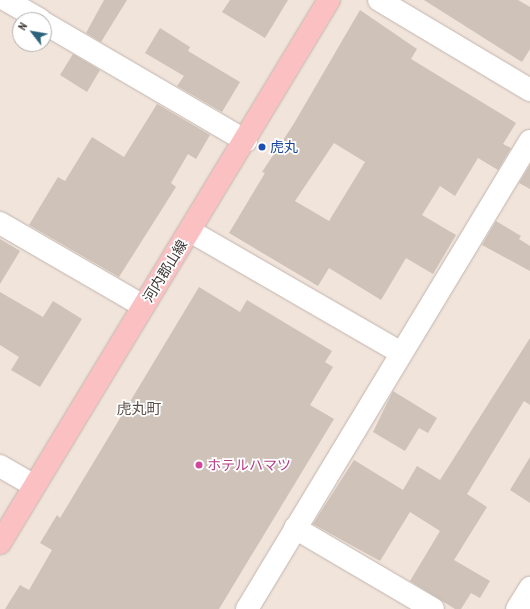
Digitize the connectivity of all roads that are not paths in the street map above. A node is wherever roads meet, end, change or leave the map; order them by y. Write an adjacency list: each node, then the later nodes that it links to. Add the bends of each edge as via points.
1 (6, 0): 4 (street)
2 (329, 0): 8 (main road, 河内郡山線)
3 (379, 0): 6 (street)
4 (26, 12)
5 (52, 28): 8 (street)
6 (530, 90)
7 (530, 141): 12 (street)
8 (246, 142): 10 (main road, 河内郡山線)
9 (0, 223): 11 (street)
10 (190, 231): 11 (main road, 河内郡山線); 12 (street)
11 (143, 306): 14 (main road, 河内郡山線)
12 (400, 352): 15 (street)
13 (0, 466): 14 (street)
14 (34, 486): 16 (main road, 河内郡山線)
15 (295, 528): 18 (street); 19 (street)
16 (0, 543)
17 (530, 588): 20 (street)
18 (247, 609)
19 (433, 609)
20 (518, 609)

